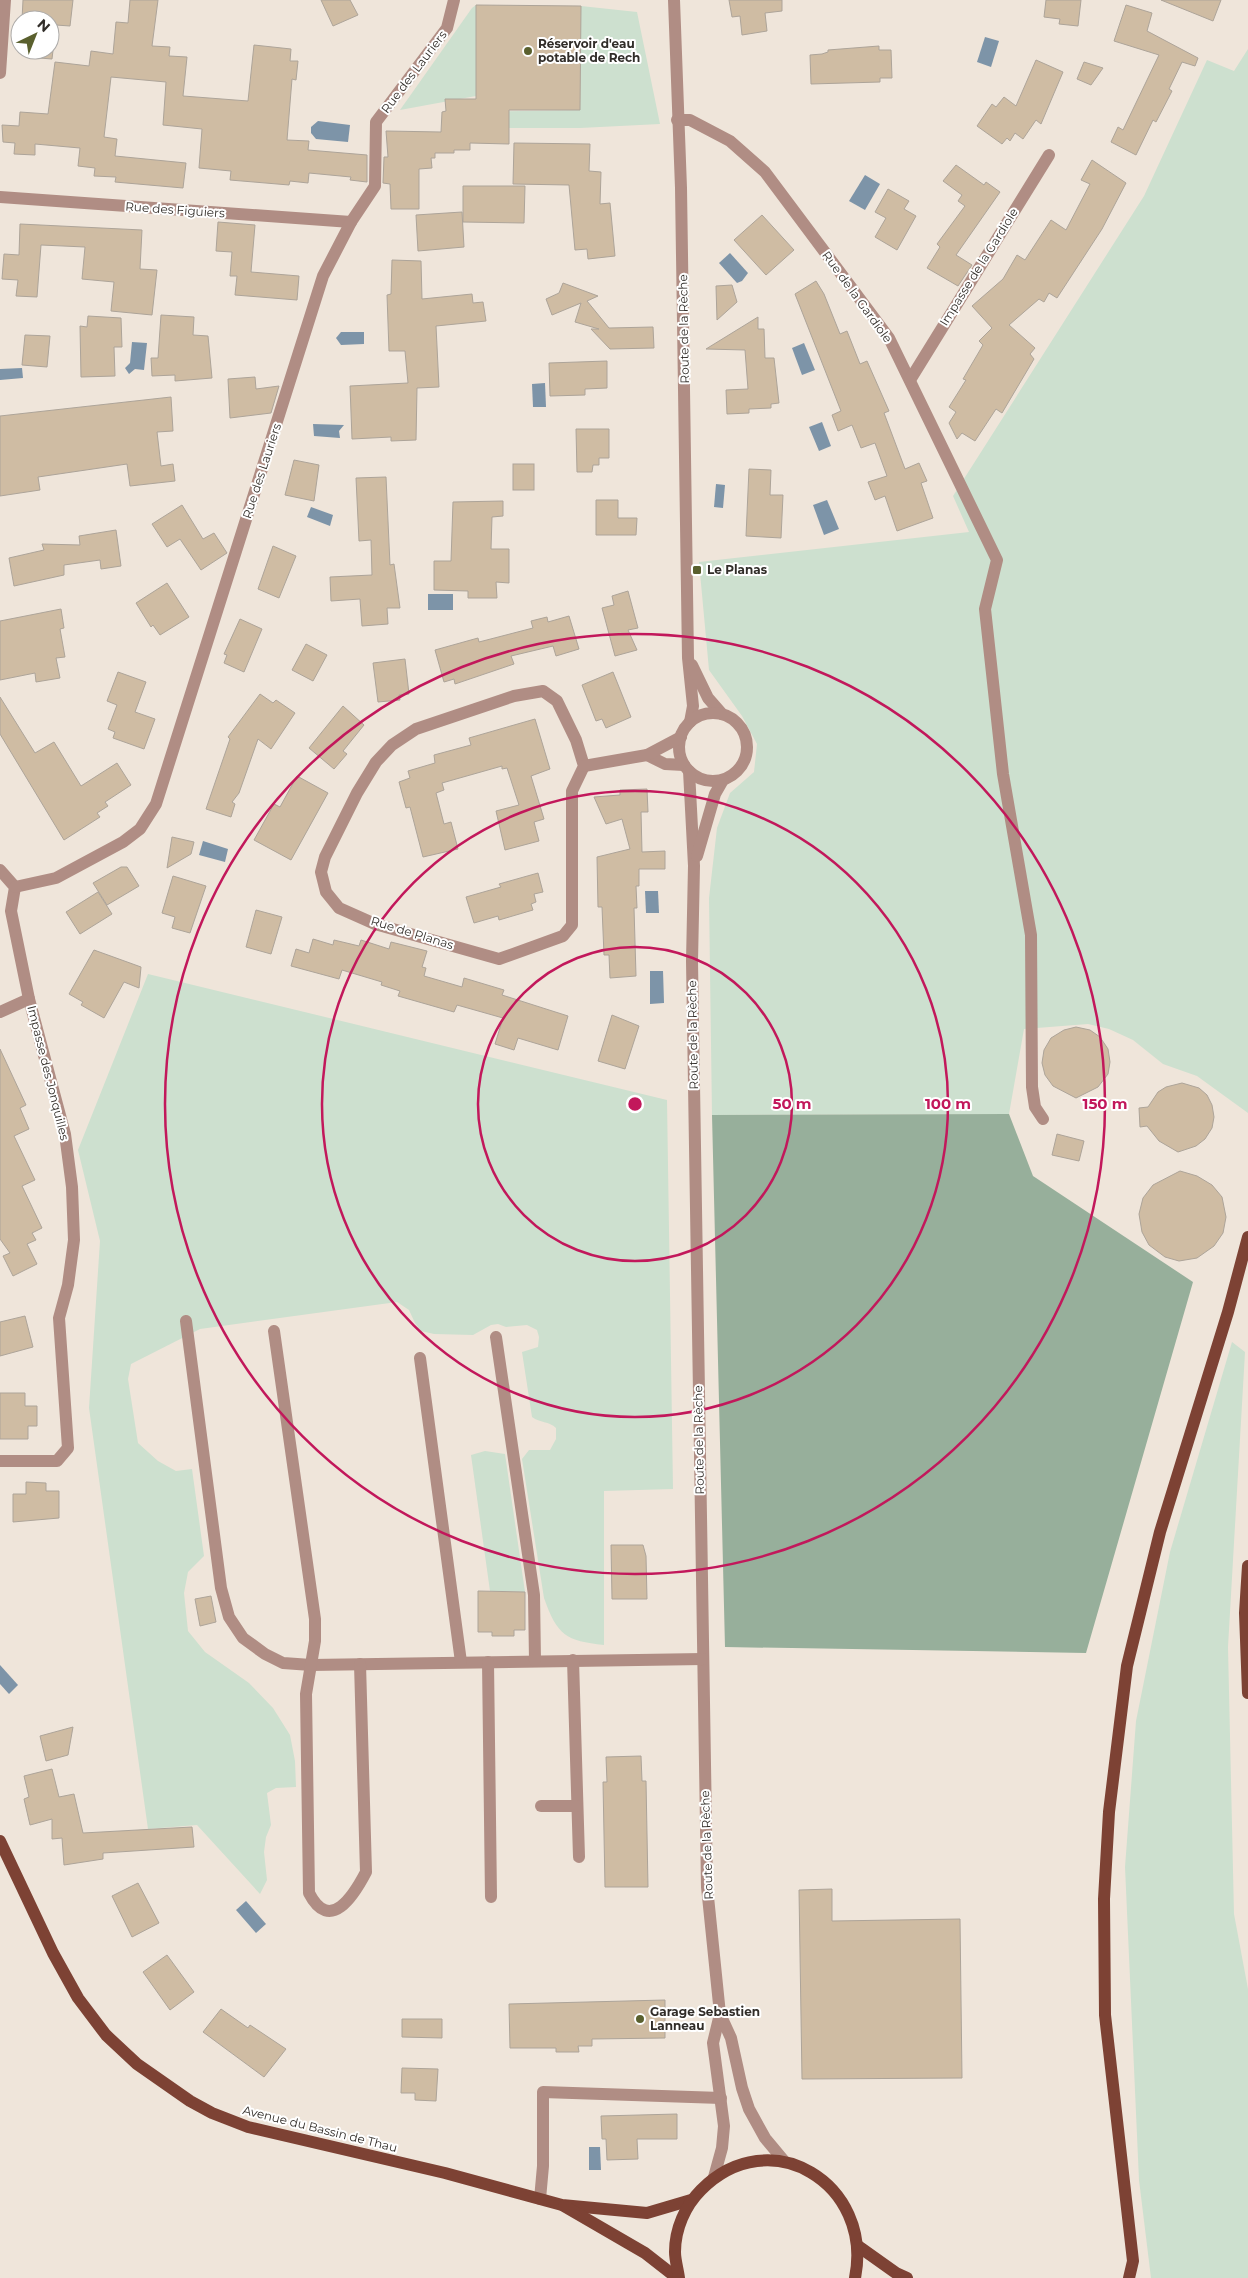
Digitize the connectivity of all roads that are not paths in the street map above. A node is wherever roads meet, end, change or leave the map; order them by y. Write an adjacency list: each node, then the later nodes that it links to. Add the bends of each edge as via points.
1 (5, 0): 4 (street)
2 (454, 0): 8 (street, Rue des Lauriers, via 447,28 376,122 375,186)
3 (674, 0): 5 (street, Route de la Rèche)
4 (0, 73)
5 (677, 120): 9 (street, Rue de la Gardiole, via 690,120 730,141 765,172 889,338); 10 (street, Route de la Rèche, via 682,188)
6 (1049, 155): 9 (street, Impasse de la Gardiole)
7 (0, 197): 8 (street, Rue des Figuiers)
8 (351, 222): 20 (street, Rue des Lauriers, via 323,276 156,804 140,829 123,842 56,878)
9 (910, 380): 23 (street, Rue de la Gardiole, via 997,560 985,610 1003,774 1031,936 1032,1087 1035,1107)
10 (688, 658): 11 (street, Route de la Rèche, via 708,698); 12 (street, Route de la Rèche, via 693,706)
11 (722, 714): 12 (street, via 711,713); 17 (street, via 740,726 747,747 746,758 740,767)
12 (690, 722): 13 (street)
13 (680, 737): 14 (street); 16 (street, via 680,756)
14 (647, 755): 15 (street); 16 (street, via 665,764)
15 (584, 766): 15 (street, Rue de Planas, via 558,700 543,691 514,696 416,729 392,745 376,762 356,793 325,857 321,872 326,892 339,908 376,924 499,959 563,936 572,925 572,791)
16 (686, 768): 17 (street, via 704,780); 18 (street, Route de la Rèche)
17 (723, 780): 18 (street, Route de la Rèche, via 715,794)
18 (694, 866): 31 (street, Route de la Rèche, via 692,961)
19 (0, 870): 20 (street)
20 (15, 887): 21 (street, Impasse des Jonquilles, via 11,911)
21 (29, 999): 22 (street); 29 (street, Impasse des Jonquilles, via 65,1134 72,1187 74,1240 68,1285 59,1318 68,1448 57,1461)
22 (0, 1012)
23 (1043, 1119)
24 (1248, 1237): 55 (main road, via 1160,1532 1127,1666 1109,1812 1104,1898 1104,2015 1132,2261)
25 (186, 1321): 37 (street, via 221,1588 229,1617 243,1638 265,1654 283,1663)
26 (274, 1331): 37 (street, via 315,1619)
27 (496, 1336): 33 (street, via 534,1595)
28 (420, 1358): 34 (street)
29 (0, 1461)
30 (1248, 1566): 38 (main road, via 1245,1613)
31 (703, 1658): 32 (street); 44 (street, Route de la Rèche, via 707,1886)
32 (573, 1660): 33 (street); 40 (street)
33 (535, 1661): 35 (street)
34 (461, 1662): 35 (street); 36 (street)
35 (488, 1662): 43 (street)
36 (360, 1664): 37 (street); 37 (street, via 366,1872 351,1899 339,1908 328,1910 314,1904 309,1893 306,1694)
37 (311, 1665)
38 (1248, 1693)
39 (541, 1806): 40 (street)
40 (577, 1806): 42 (street)
41 (0, 1841): 48 (main road, Avenue du Bassin de Thau, via 78,1998 106,2035 137,2064 190,2101 248,2126)
42 (579, 1857)
43 (491, 1897)
44 (720, 2014): 45 (street, Route de la Rèche, via 713,2043); 46 (street, Route de la Rèche, via 731,2038 749,2109 765,2138)
45 (721, 2098): 47 (street, Route de la Rèche, via 722,2148); 48 (street, via 542,2092)
46 (785, 2162): 47 (main road, via 744,2164); 51 (main road, via 807,2170 827,2183 846,2208)
47 (714, 2177): 49 (main road)
48 (540, 2199): 50 (main road, Avenue du Bassin de Thau)
49 (691, 2200): 50 (main road, Avenue du Bassin de Thau, via 647,2213); 52 (main road, via 679,2224 675,2252)
50 (562, 2204): 52 (main road, Avenue du Bassin de Thau, via 645,2253)
51 (858, 2246): 53 (main road); 54 (main road)
52 (678, 2278)
53 (855, 2278)
54 (907, 2278)
55 (1129, 2278)

